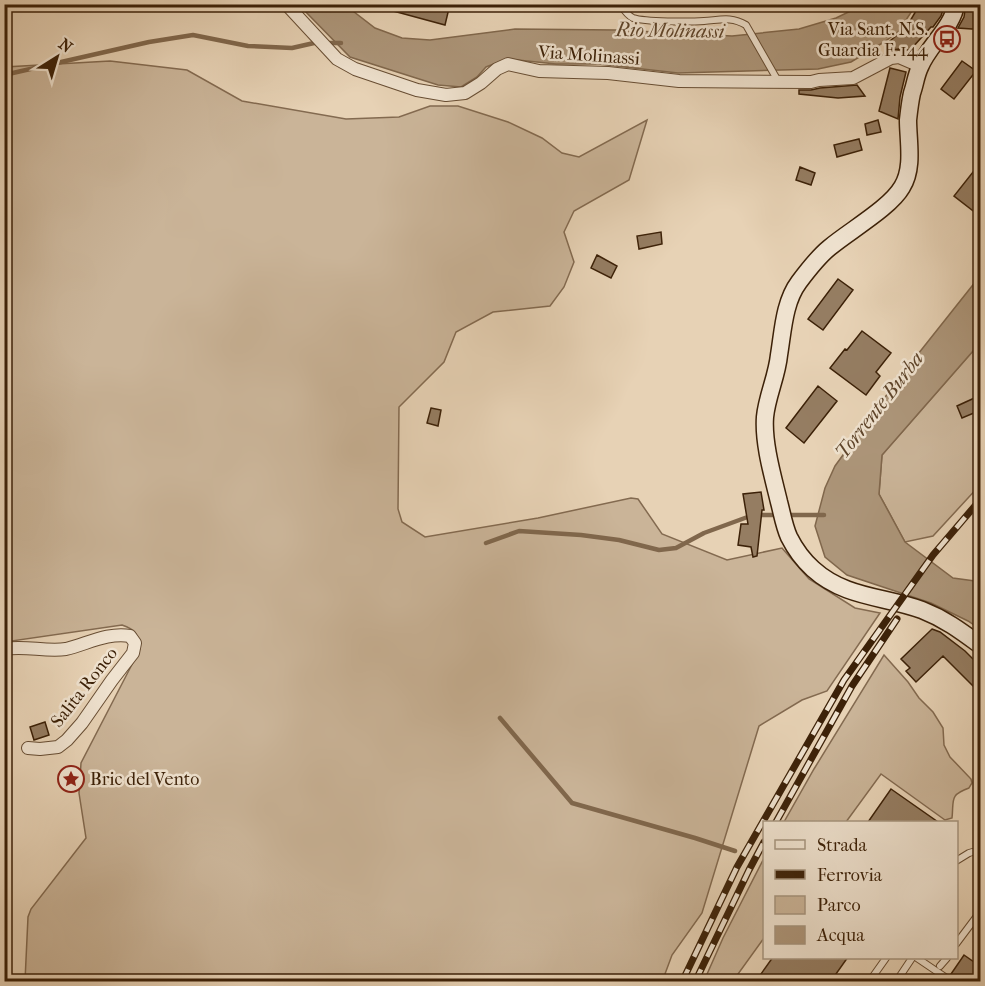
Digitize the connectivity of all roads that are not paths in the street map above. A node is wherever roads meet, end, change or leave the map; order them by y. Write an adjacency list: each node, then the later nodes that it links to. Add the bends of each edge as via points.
1 (620, 4): 5 (lane, via 634,18 648,20 738,20 746,25)
2 (956, 4): 4 (main road)
3 (289, 7): 5 (street, Via Molinassi, via 337,59 380,78 446,95 465,93 508,64 539,71 679,81)
4 (920, 66): 5 (street, Via Molinassi, via 891,57 853,78 811,82); 6 (main road, via 910,101 909,164 902,187 828,249 797,284 790,301 765,418 767,444 789,536 813,569 852,592 920,609 946,620)
5 (776, 78)
6 (981, 645)
7 (4, 649): 8 (street, Salita Ronco, via 63,649 119,635 130,636 135,643 133,653 67,740 58,747)
8 (28, 748)
9 (981, 850): 10 (lane)
10 (958, 860)
11 (981, 912): 12 (lane)
12 (958, 943)
13 (885, 959): 19 (lane)
14 (911, 959): 20 (lane)
15 (920, 959): 18 (lane)
16 (945, 959): 17 (lane)
17 (940, 966)
18 (948, 979)
19 (869, 981)
20 (896, 981)

